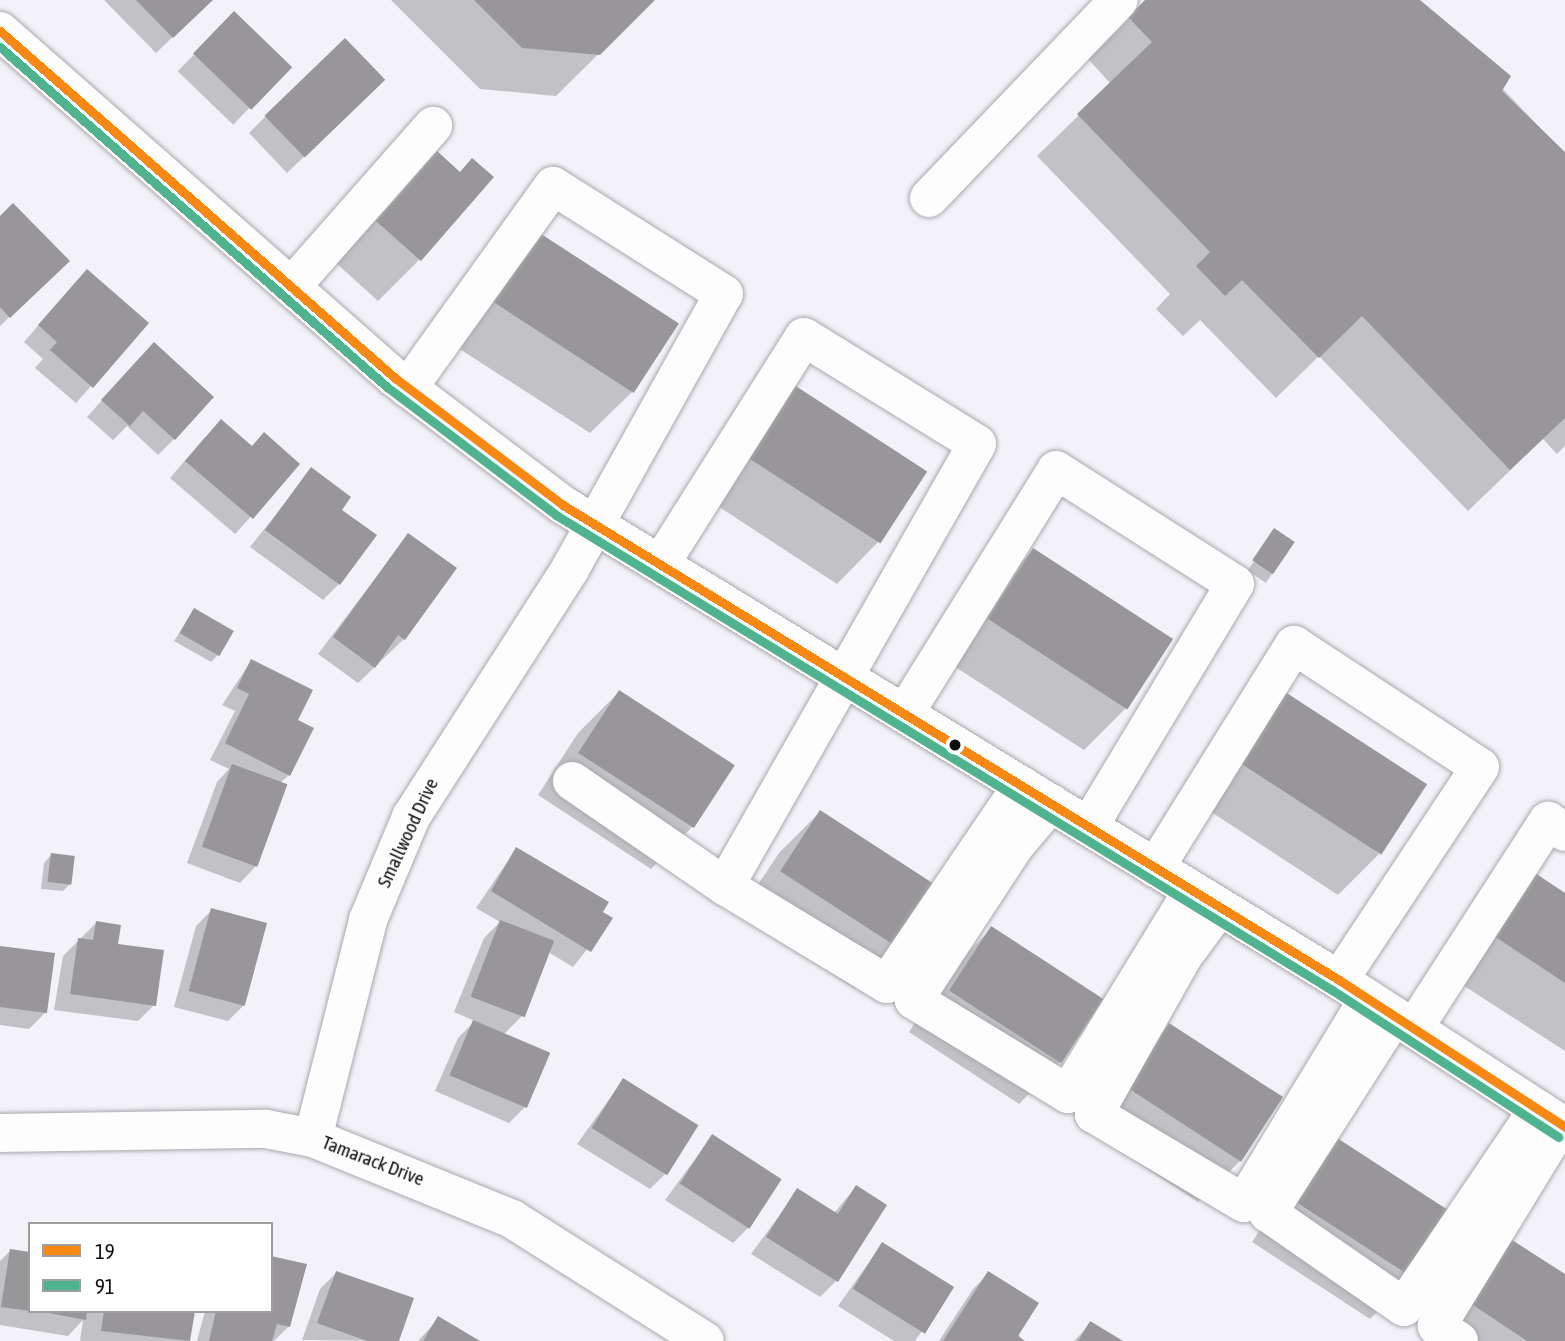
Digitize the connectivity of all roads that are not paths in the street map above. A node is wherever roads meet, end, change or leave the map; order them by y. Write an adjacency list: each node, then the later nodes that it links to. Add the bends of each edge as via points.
1 (1119, 0): 4 (street)
2 (0, 31): 5 (street)
3 (433, 126): 5 (street)
4 (929, 198)
5 (291, 287): 6 (street)
6 (408, 388): 7 (street); 7 (street, Smallwood Drive, via 553,186 724,294)
7 (596, 525): 8 (street); 21 (street, Smallwood Drive, via 411,817 368,920)
8 (660, 563): 9 (street); 9 (street, via 804,337 976,444)
9 (844, 677): 10 (street); 16 (street)
10 (905, 713): 12 (street); 13 (street, via 1056,470 1235,584)
11 (572, 781): 16 (street)
12 (1037, 794): 13 (street); 16 (street, via 887,984); 17 (street, via 1014,846 915,1000 1068,1094)
13 (1089, 826): 15 (street)
14 (1565, 832): 18 (street, via 1548,821)
15 (1154, 868): 17 (street); 18 (street, via 1294,645 1480,767)
16 (725, 886)
17 (1205, 900): 18 (street); 18 (street, via 1184,955 1094,1114 1244,1203)
18 (1379, 1006): 19 (street); 19 (street, via 1268,1213 1404,1307)
19 (1555, 1120): 23 (street, via 1437,1326)
20 (0, 1133): 21 (street, Tamarack Drive, via 266,1129)
21 (313, 1138): 22 (street, Tamarack Drive, via 512,1219)
22 (705, 1341)
23 (1459, 1341)

